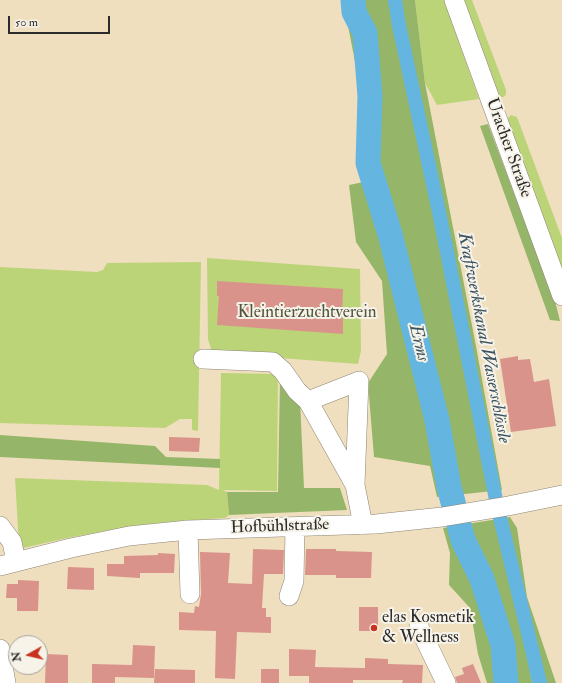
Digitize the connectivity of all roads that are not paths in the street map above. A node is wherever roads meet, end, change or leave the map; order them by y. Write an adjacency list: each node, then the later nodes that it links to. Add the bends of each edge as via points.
1 (454, 0): 2 (street, Uracher Straße)
2 (562, 296)
3 (203, 359): 4 (street, via 273,362)
4 (308, 400): 5 (street); 5 (street, via 359,382)
5 (355, 485): 7 (street)
6 (562, 495): 7 (street, Hofbühlstraße, via 442,517)
7 (363, 525): 9 (street, Hofbühlstraße)
8 (0, 526): 11 (street, via 12,542)
9 (295, 527): 10 (street, Hofbühlstraße); 13 (street, via 294,581)
10 (188, 530): 11 (street, Hofbühlstraße, via 128,536); 12 (street)
11 (8, 564)
12 (190, 594)
13 (289, 596)
14 (419, 627): 17 (street)
15 (0, 649): 16 (street)
16 (6, 683)
17 (446, 683)

